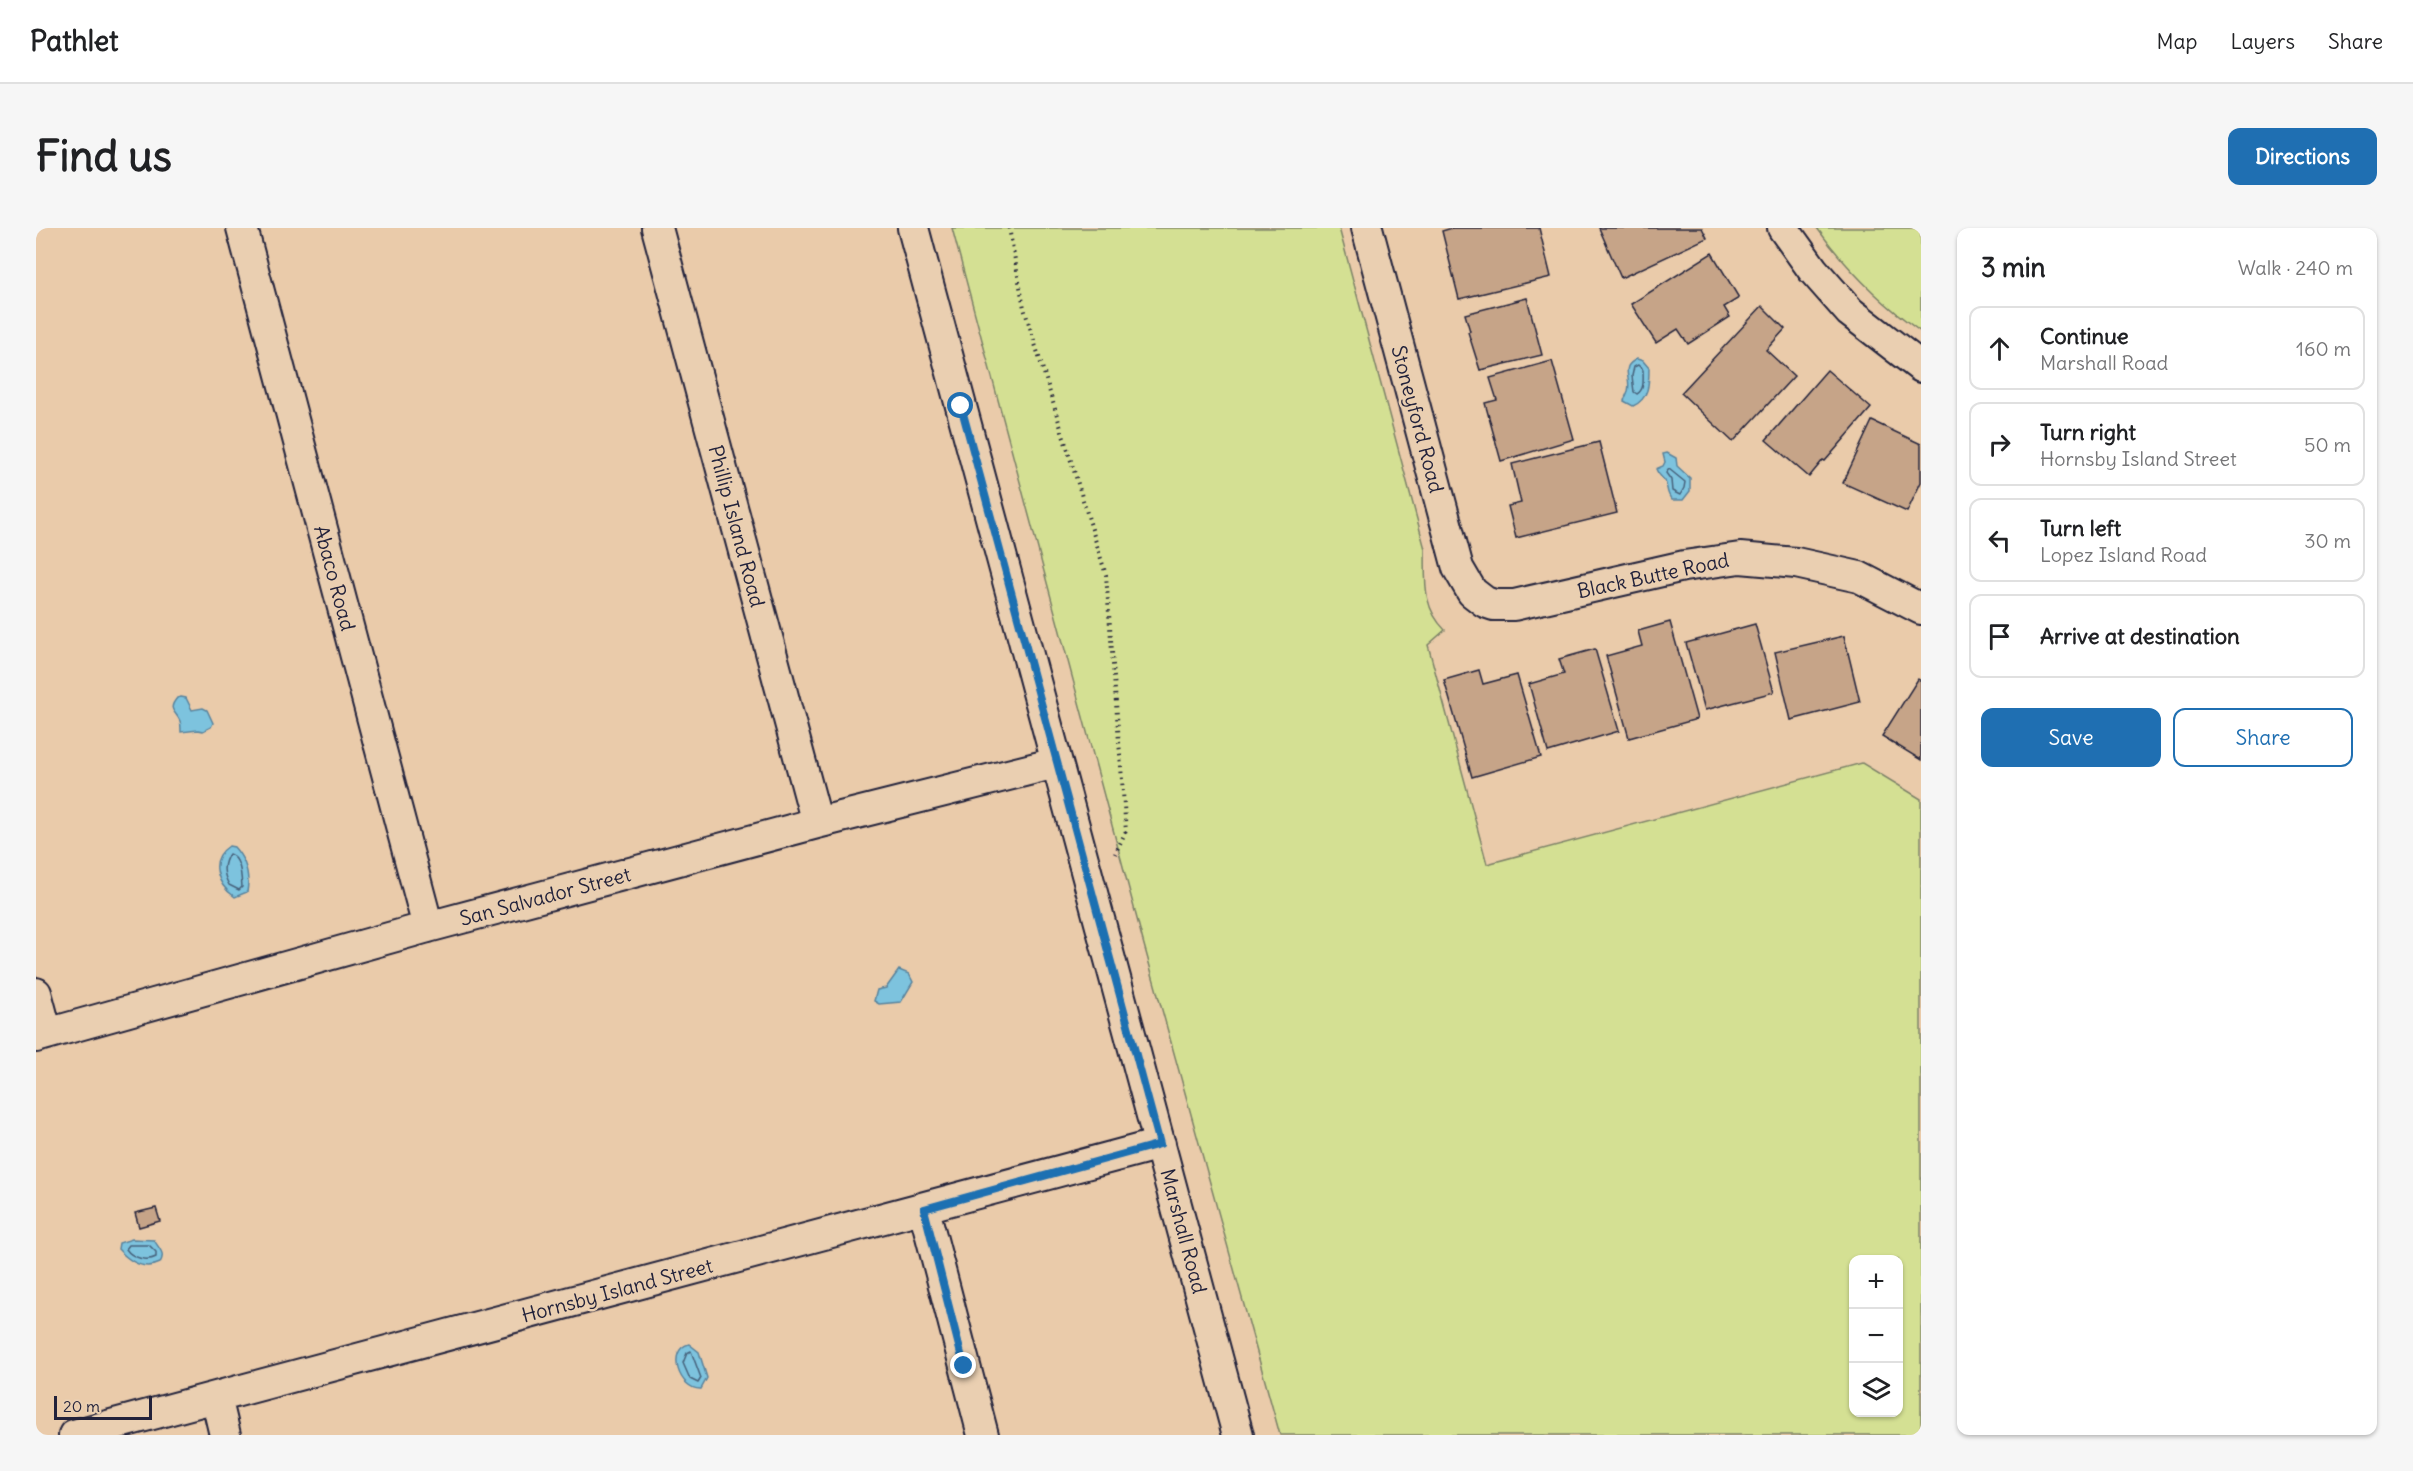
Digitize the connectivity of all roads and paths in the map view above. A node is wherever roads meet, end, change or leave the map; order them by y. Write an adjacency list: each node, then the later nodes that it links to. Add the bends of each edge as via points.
1 (657, 228): 11 (street, Phillip Island Road)
2 (913, 228): 10 (street, Marshall Road)
3 (1009, 228): 12 (path, via 1024,308 1106,575 1126,831)
4 (1367, 228): 8 (street, Stoneyford Road, via 1458,568 1472,592)
5 (1784, 228): 7 (street, via 1813,270 1850,312)
6 (248, 229): 13 (street, Abaco Road)
7 (1921, 367)
8 (1485, 602): 9 (street, Black Butte Road, via 1514,605 1684,566 1740,558 1796,563 1859,577)
9 (1921, 609)
10 (1056, 763): 11 (street, San Salvador Street); 12 (street, Marshall Road)
11 (817, 823): 13 (street, San Salvador Street)
12 (1093, 898): 16 (street, Marshall Road)
13 (428, 927): 15 (street, San Salvador Street)
14 (36, 993): 15 (street)
15 (42, 1035)
16 (1160, 1144): 17 (street, Hornsby Island Street); 22 (street, Marshall Road)
17 (924, 1209): 18 (street, Hornsby Island Street); 21 (street)
18 (216, 1397): 19 (street, Hornsby Island Street); 20 (street)
19 (74, 1435)
20 (225, 1435)
21 (983, 1435)
22 (1238, 1435)

